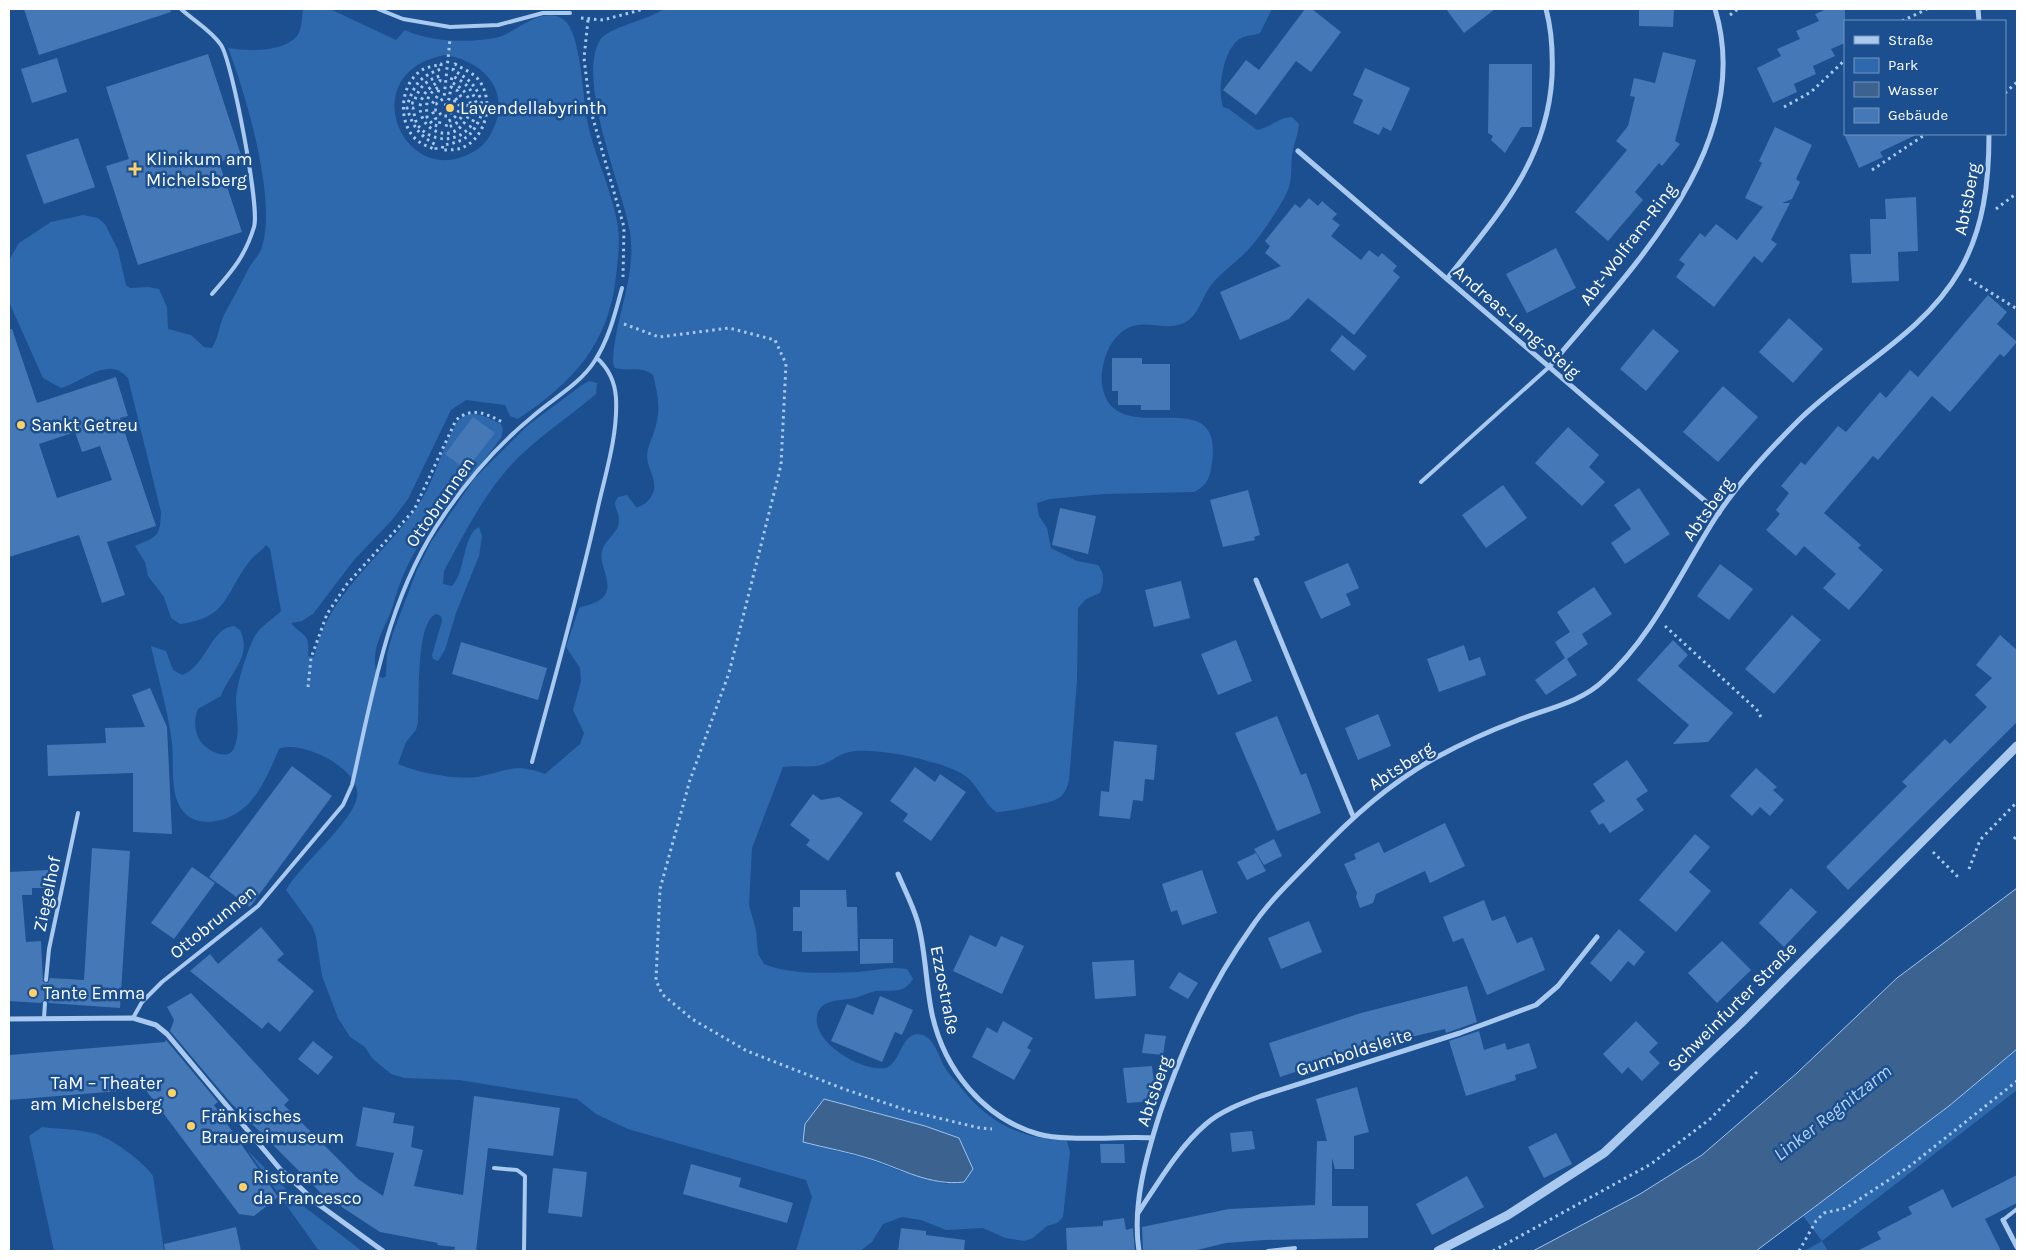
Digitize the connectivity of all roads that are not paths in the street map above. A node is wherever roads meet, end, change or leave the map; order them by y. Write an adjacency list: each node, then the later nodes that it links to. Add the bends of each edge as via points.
1 (182, 9): 10 (lane, via 222,46 254,190 255,225 242,259)
2 (378, 9): 5 (lane, via 403,19 450,27 487,26 542,13)
3 (1546, 9): 8 (street, via 1551,32 1551,91 1546,123 1534,156 1505,205)
4 (1715, 9): 12 (street, Abt-Wolfram-Ring, via 1723,64 1720,105 1695,174 1677,206 1623,279)
5 (570, 13)
6 (1989, 135): 14 (street, Abtsberg, via 1989,170 1980,222 1959,273 1905,334 1802,417 1776,443)
7 (1298, 152): 8 (street, Andreas-Lang-Steig)
8 (1446, 278): 12 (street, Andreas-Lang-Steig)
9 (622, 288): 11 (lane, Ottobrunnen, via 609,336)
10 (212, 294)
11 (597, 358): 17 (lane, via 608,370 614,384 614,430 590,544); 25 (lane, Ottobrunnen, via 577,381 500,446 473,475 416,558 385,643 352,785 343,805 258,906 162,982 142,1002)
12 (1549, 367): 13 (lane); 14 (street, Andreas-Lang-Steig)
13 (1421, 482)
14 (1719, 513): 19 (street, Abtsberg, via 1655,617 1625,658 1602,682 1582,697 1512,722 1438,757 1391,785)
15 (1256, 580): 19 (street, Abtsberg)
16 (2017, 746): 38 (street, Schweinfurter Straße, via 1741,1023 1604,1153 1508,1215)
17 (532, 762)
18 (78, 813): 22 (lane, Ziegelhof)
19 (1352, 816): 27 (street, Abtsberg, via 1252,926 1216,983 1188,1036)
20 (898, 874): 27 (street, Ezzostraße, via 919,926 932,1013 940,1040 967,1088 1012,1124 1039,1135)
21 (1598, 937): 30 (street, Gumboldsleite, via 1558,986 1536,1005 1460,1033 1260,1096 1207,1123 1188,1142)
22 (46, 980)
23 (45, 1003): 24 (lane)
24 (44, 1018): 25 (street); 26 (street)
25 (133, 1018): 34 (street, via 156,1025 167,1034 280,1168 318,1204)
26 (9, 1019)
27 (1152, 1138): 30 (street, Abtsberg)
28 (494, 1168): 35 (lane, via 517,1170 525,1176)
29 (2017, 1209): 31 (lane)
30 (1137, 1216): 36 (street, Abtsberg)
31 (2003, 1220): 32 (street)
32 (2017, 1247)
33 (1295, 1248): 37 (lane)
34 (383, 1251)
35 (524, 1251)
36 (1139, 1251)
37 (1268, 1251)
38 (1438, 1251)

